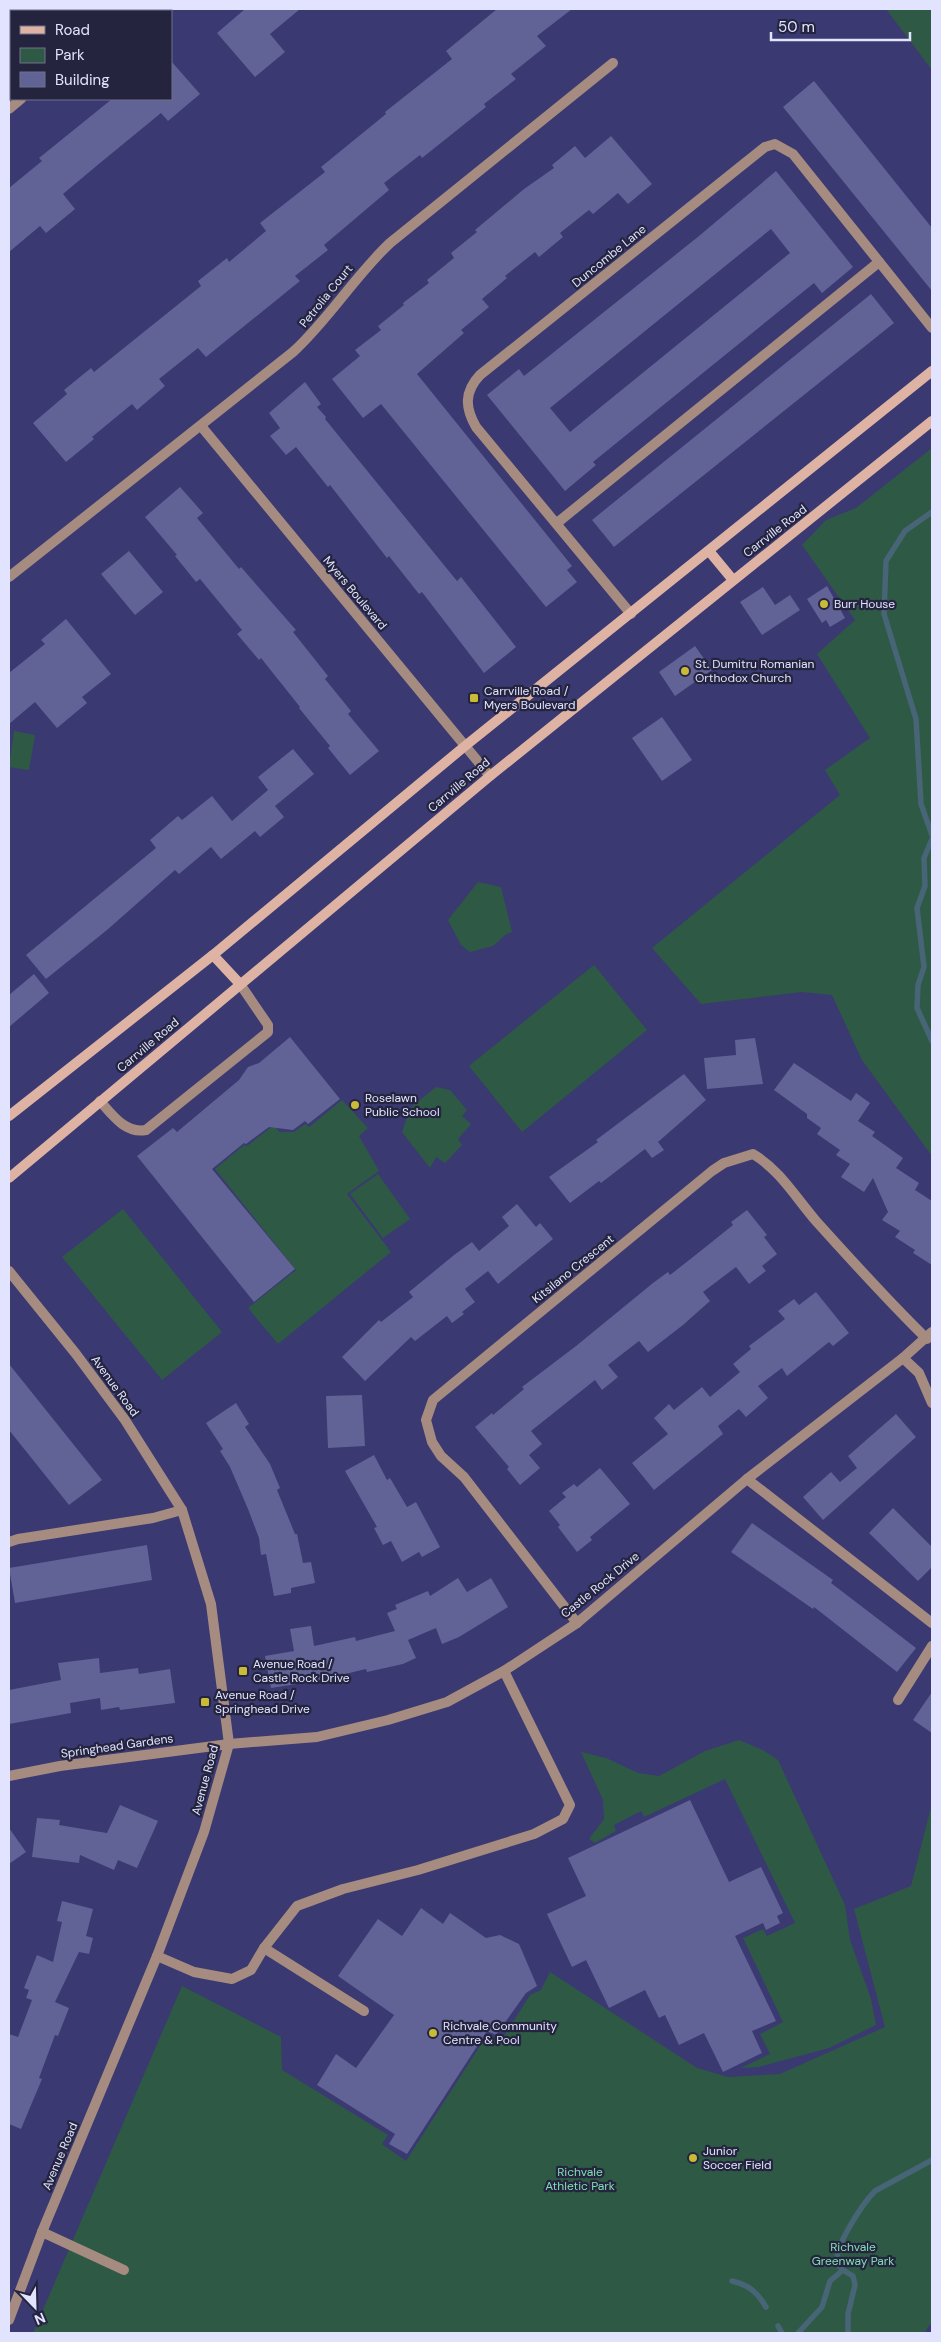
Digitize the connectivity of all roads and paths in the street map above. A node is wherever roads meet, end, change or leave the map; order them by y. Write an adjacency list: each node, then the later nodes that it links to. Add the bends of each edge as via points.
1 (613, 63): 8 (street, Petrolia Court, via 390,243 360,272 305,341)
2 (20, 100): 3 (street)
3 (9, 108)
4 (879, 262): 5 (street, Duncombe Lane); 9 (street); 9 (street, Duncombe Lane, via 793,154 775,144 757,153 480,375 470,386 470,417)
5 (932, 328)
6 (932, 372): 10 (main road, Carrville Road)
7 (932, 421): 12 (main road, Carrville Road)
8 (201, 426): 11 (street, Petrolia Court); 14 (street, Myers Boulevard)
9 (557, 522): 13 (street, Duncombe Lane)
10 (709, 551): 12 (main road); 13 (main road, Carrville Road)
11 (9, 577)
12 (733, 580): 15 (main road, Carrville Road)
13 (631, 614): 14 (main road, Carrville Road)
14 (465, 746): 15 (street, Myers Boulevard); 16 (main road, Carrville Road)
15 (490, 776): 17 (main road, Carrville Road)
16 (213, 955): 17 (main road); 19 (main road, Carrville Road)
17 (240, 984): 18 (main road, Carrville Road); 18 (street, via 268,1025 268,1032 146,1130 136,1132 129,1129)
18 (100, 1101): 20 (main road, Carrville Road)
19 (9, 1116)
20 (9, 1178)
21 (9, 1271): 26 (street, Avenue Road, via 125,1420)
22 (930, 1335): 23 (street, Castle Rock Drive); 28 (street, Kitsilano Crescent, via 890,1302 768,1163 753,1154 724,1163 697,1183 433,1400 426,1420 432,1442 441,1456 464,1477)
23 (903, 1358): 24 (street, via 920,1374); 25 (street, Castle Rock Drive)
24 (932, 1403)
25 (747, 1479): 28 (street, Castle Rock Drive); 29 (street)
26 (182, 1510): 27 (street, via 153,1518); 33 (street, Avenue Road, via 211,1604)
27 (9, 1542)
28 (577, 1623): 31 (street, Castle Rock Drive)
29 (932, 1623)
30 (932, 1646): 32 (street)
31 (504, 1671): 33 (street, Castle Rock Drive, via 447,1702 388,1720 317,1736); 35 (street, via 570,1805 563,1819 534,1834 343,1889 297,1906)
32 (898, 1700)
33 (229, 1744): 34 (street, Springhead Gardens, via 60,1766); 36 (street, Avenue Road, via 204,1832)
34 (9, 1776)
35 (264, 1948): 36 (street, via 252,1970 232,1979 194,1972); 37 (street)
36 (157, 1956): 38 (street, Avenue Road)
37 (364, 2011)
38 (42, 2232): 39 (street); 40 (street, Avenue Road)
39 (124, 2270)
40 (9, 2320)

